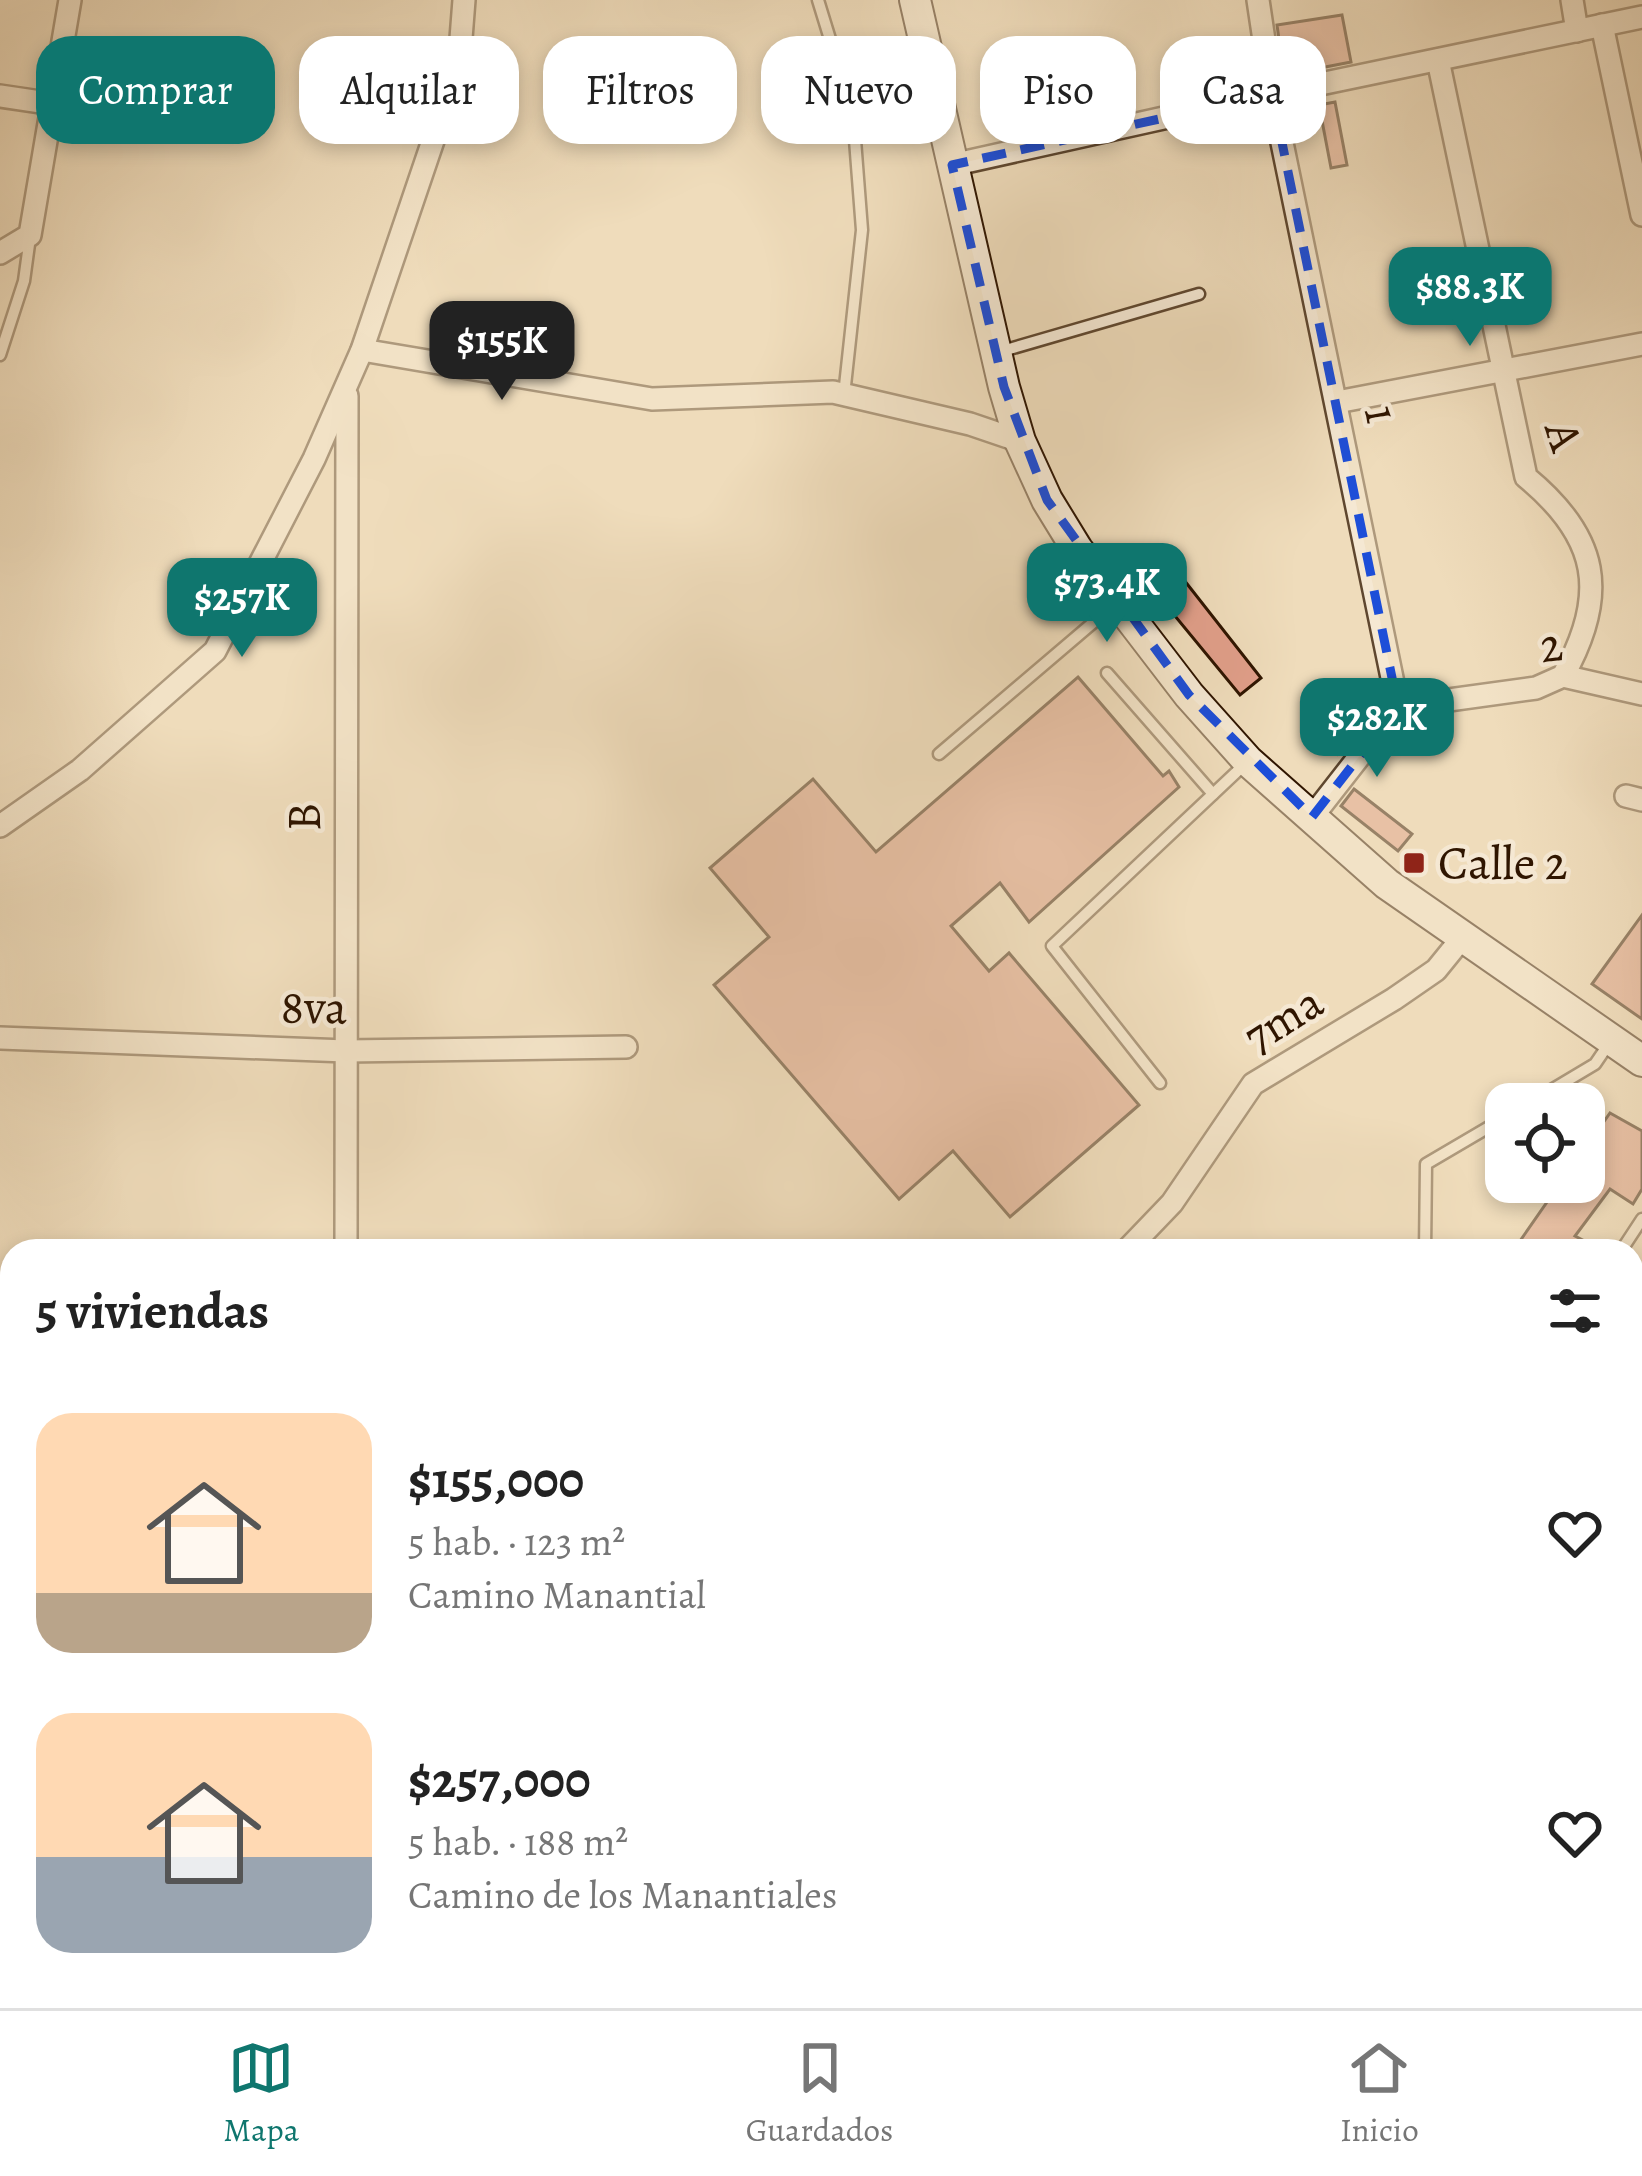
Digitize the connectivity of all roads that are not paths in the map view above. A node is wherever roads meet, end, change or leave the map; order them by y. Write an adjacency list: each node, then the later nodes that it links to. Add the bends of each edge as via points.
1 (70, 0): 10 (street)
2 (464, 0): 25 (street, via 459,64)
3 (818, 0): 30 (lane, via 853,114 862,230)
4 (915, 0): 19 (main road)
5 (1258, 0): 11 (street, 1)
6 (1572, 0): 9 (street)
7 (1642, 17): 8 (street)
8 (1602, 25): 9 (street); 20 (street)
9 (1577, 31): 12 (street)
10 (64, 36)
11 (1263, 36)
12 (1438, 60): 13 (street); 28 (street, A)
13 (1326, 83)
14 (0, 96): 15 (street)
15 (36, 101)
16 (1160, 119): 19 (street)
17 (47, 144): 21 (street)
18 (1283, 144): 31 (street, 1)
19 (952, 165): 26 (main road)
20 (1642, 215)
21 (30, 235): 22 (street); 27 (lane)
22 (0, 253)
23 (1199, 294): 26 (lane)
24 (1642, 344): 28 (street)
25 (362, 350): 29 (street); 30 (street, via 652,399)
26 (996, 353): 32 (main road)
27 (0, 356)
28 (1503, 370): 31 (street); 35 (street, A, via 1526,477 1570,520 1590,566 1590,615)
29 (347, 383): 42 (street, via 215,651 80,770); 47 (street, B)
30 (844, 394): 32 (street)
31 (1337, 402): 37 (street, 1)
32 (1020, 441): 33 (main road, via 1047,500)
33 (1116, 603): 38 (lane); 39 (main road)
34 (1107, 673): 40 (lane)
35 (1563, 676): 36 (street, 2); 37 (street, 2, via 1536,688)
36 (1642, 694)
37 (1398, 707): 41 (street)
38 (939, 754)
39 (1248, 761): 40 (lane); 41 (main road)
40 (1214, 794): 49 (lane, via 1052,946)
41 (1312, 817): 43 (main road)
42 (0, 826)
43 (1462, 938): 45 (main road); 53 (street, 7ma, via 1436,970 1394,1000 1253,1084 1172,1203)
44 (0, 1038): 47 (street, 8va)
45 (1612, 1040): 48 (main road); 50 (lane, via 1594,1064)
46 (626, 1046): 47 (street, 8va)
47 (346, 1051): 52 (street, B)
48 (1642, 1061)
49 (1160, 1083)
50 (1563, 1083)
51 (1485, 1129): 54 (lane, via 1426,1164)
52 (346, 1239)
53 (1138, 1239)
54 (1425, 1239)

